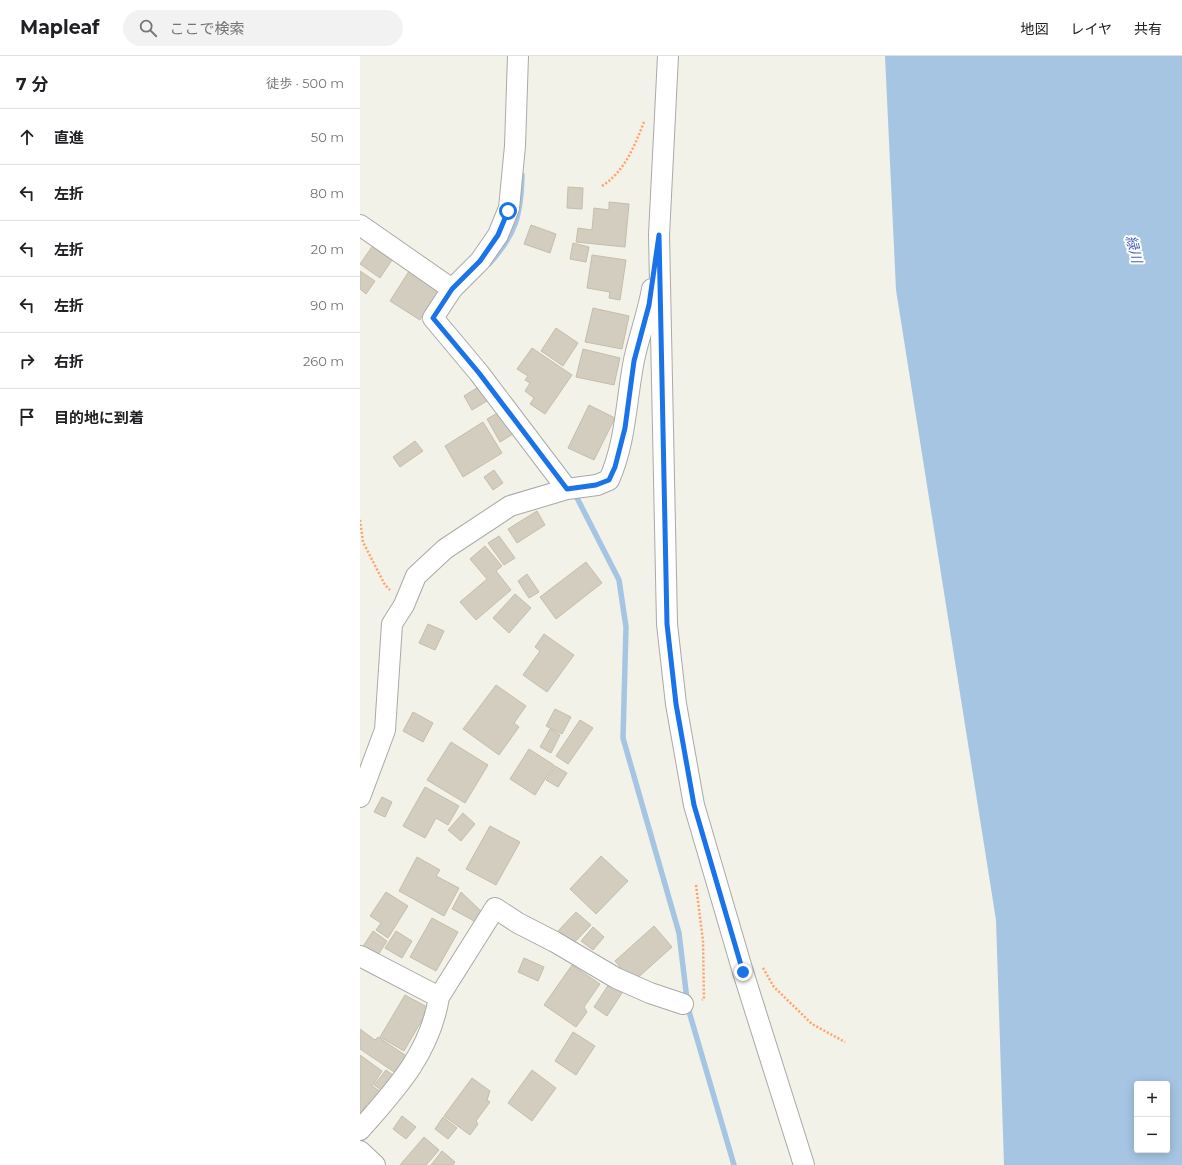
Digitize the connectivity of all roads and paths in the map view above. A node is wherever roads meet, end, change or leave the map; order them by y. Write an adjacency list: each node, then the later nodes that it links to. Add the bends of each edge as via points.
1 (518, 56): 7 (street, via 516,214 480,261)
2 (668, 56): 6 (street)
3 (646, 117): 4 (path, via 630,155 614,178)
4 (602, 186)
5 (360, 225): 7 (street)
6 (659, 235): 8 (street, via 649,305 634,361 625,428 615,467 609,480 596,485); 21 (street, via 667,624 676,704 694,805)
7 (452, 289): 8 (street, via 433,318 485,368)
8 (573, 488): 10 (street, via 510,506 445,549 416,576)
9 (360, 520): 10 (path, via 363,542 385,585)
10 (404, 605): 11 (street, via 392,624 385,730)
11 (360, 797)
12 (695, 881): 16 (path, via 703,941 704,999)
13 (360, 956): 15 (street)
14 (763, 967): 17 (path, via 774,987 812,1024)
15 (439, 997): 16 (street, via 495,908 616,978 650,993); 18 (street, via 436,1015 423,1049 393,1093)
16 (691, 1002)
17 (844, 1042)
18 (360, 1130)
19 (360, 1151): 20 (street)
20 (375, 1165)
21 (804, 1165)

